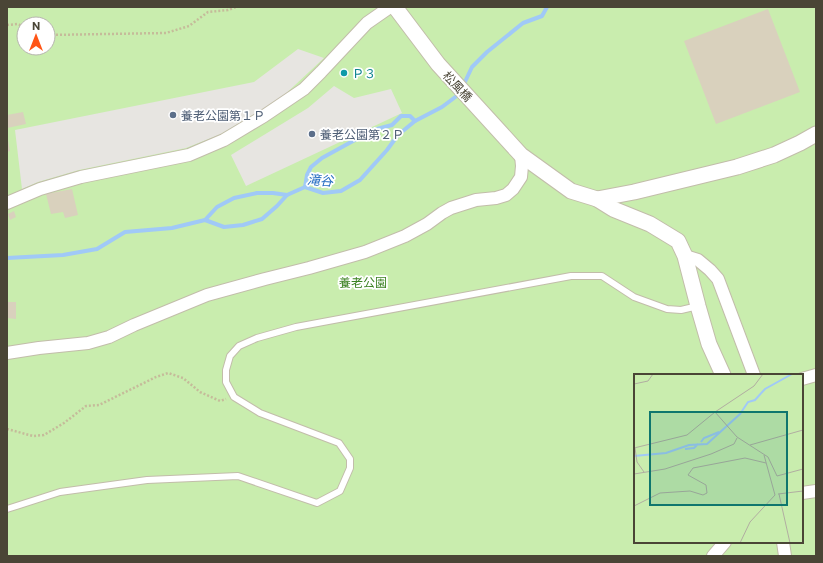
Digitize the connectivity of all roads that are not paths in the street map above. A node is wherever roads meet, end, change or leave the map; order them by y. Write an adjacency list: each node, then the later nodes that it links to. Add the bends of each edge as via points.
1 (390, 7): 6 (street, via 367,23 304,88 224,140 189,155 40,188)
2 (395, 7): 4 (street, 松風橋, via 438,64)
3 (816, 134): 5 (street, via 774,155 744,164)
4 (521, 155): 5 (street, 松風橋, via 571,191); 9 (street, via 521,177 506,195 476,200 451,208 405,236 358,254 207,295 109,337 88,343)
5 (597, 199): 7 (street, via 613,209 650,224 678,241)
6 (7, 203)
7 (685, 256): 8 (street); 11 (street, via 698,260 718,279)
8 (698, 306): 10 (street, via 709,344); 16 (lane, via 682,310 667,309 634,297 602,276 571,276 296,327 257,338 239,346 230,356 226,382 234,397 260,413 339,443 350,458 350,468 340,491 317,504 238,476 147,480 60,492)
9 (7, 353)
10 (723, 374)
11 (754, 374)
12 (816, 375): 13 (street)
13 (803, 379)
14 (816, 491): 15 (street)
15 (803, 493)
16 (7, 509)
17 (724, 543): 19 (street)
18 (783, 543): 20 (street)
19 (713, 556)
20 (785, 556)

